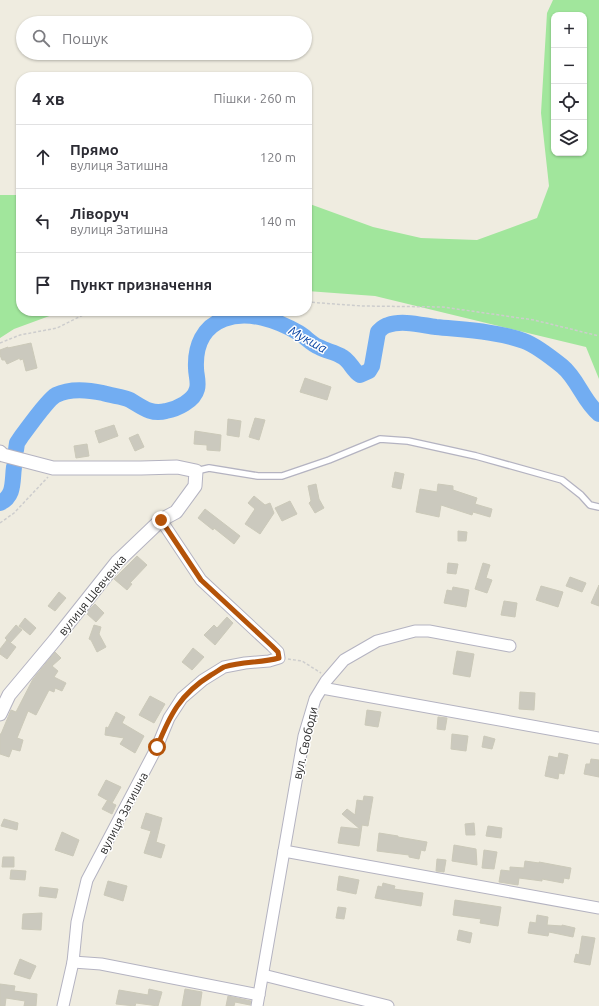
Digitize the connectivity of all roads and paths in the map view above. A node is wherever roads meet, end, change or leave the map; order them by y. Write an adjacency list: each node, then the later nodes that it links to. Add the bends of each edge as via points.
1 (312, 302): 3 (path, via 443,307 534,320)
2 (81, 316): 4 (path, via 57,328 20,335)
3 (599, 336)
4 (0, 343)
5 (0, 452): 6 (street, via 3,455)
6 (53, 468): 7 (street, via 178,467); 10 (path, via 47,478 14,513)
7 (196, 471): 8 (lane, via 209,468 258,476 282,476 380,439 408,441 476,456 562,480 590,505); 9 (street, вулиця Шевченка, via 195,486 176,512)
8 (599, 507)
9 (161, 520): 12 (street, via 201,580 278,652); 15 (street, вулиця Шевченка, via 118,562 9,695)
10 (0, 523)
11 (510, 646): 13 (street, вул. Свободи, via 429,631 415,631 377,641 344,660)
12 (279, 658): 13 (path, via 302,661); 19 (street, вулиця Затишна, via 224,667 203,680 182,698 169,718 157,747 87,880 77,922)
13 (329, 678): 14 (street, вул. Свободи)
14 (322, 688): 16 (street); 17 (street, вул. Свободи, via 315,700 304,736)
15 (0, 714)
16 (599, 738)
17 (284, 851): 18 (street); 20 (street, вул. Свободи)
18 (599, 908)
19 (73, 962): 21 (street, via 101,964); 22 (street, вулиця Затишна)
20 (263, 975): 21 (street, вул. Свободи); 23 (street)
21 (258, 1000)
22 (63, 1006)
23 (388, 1006)

